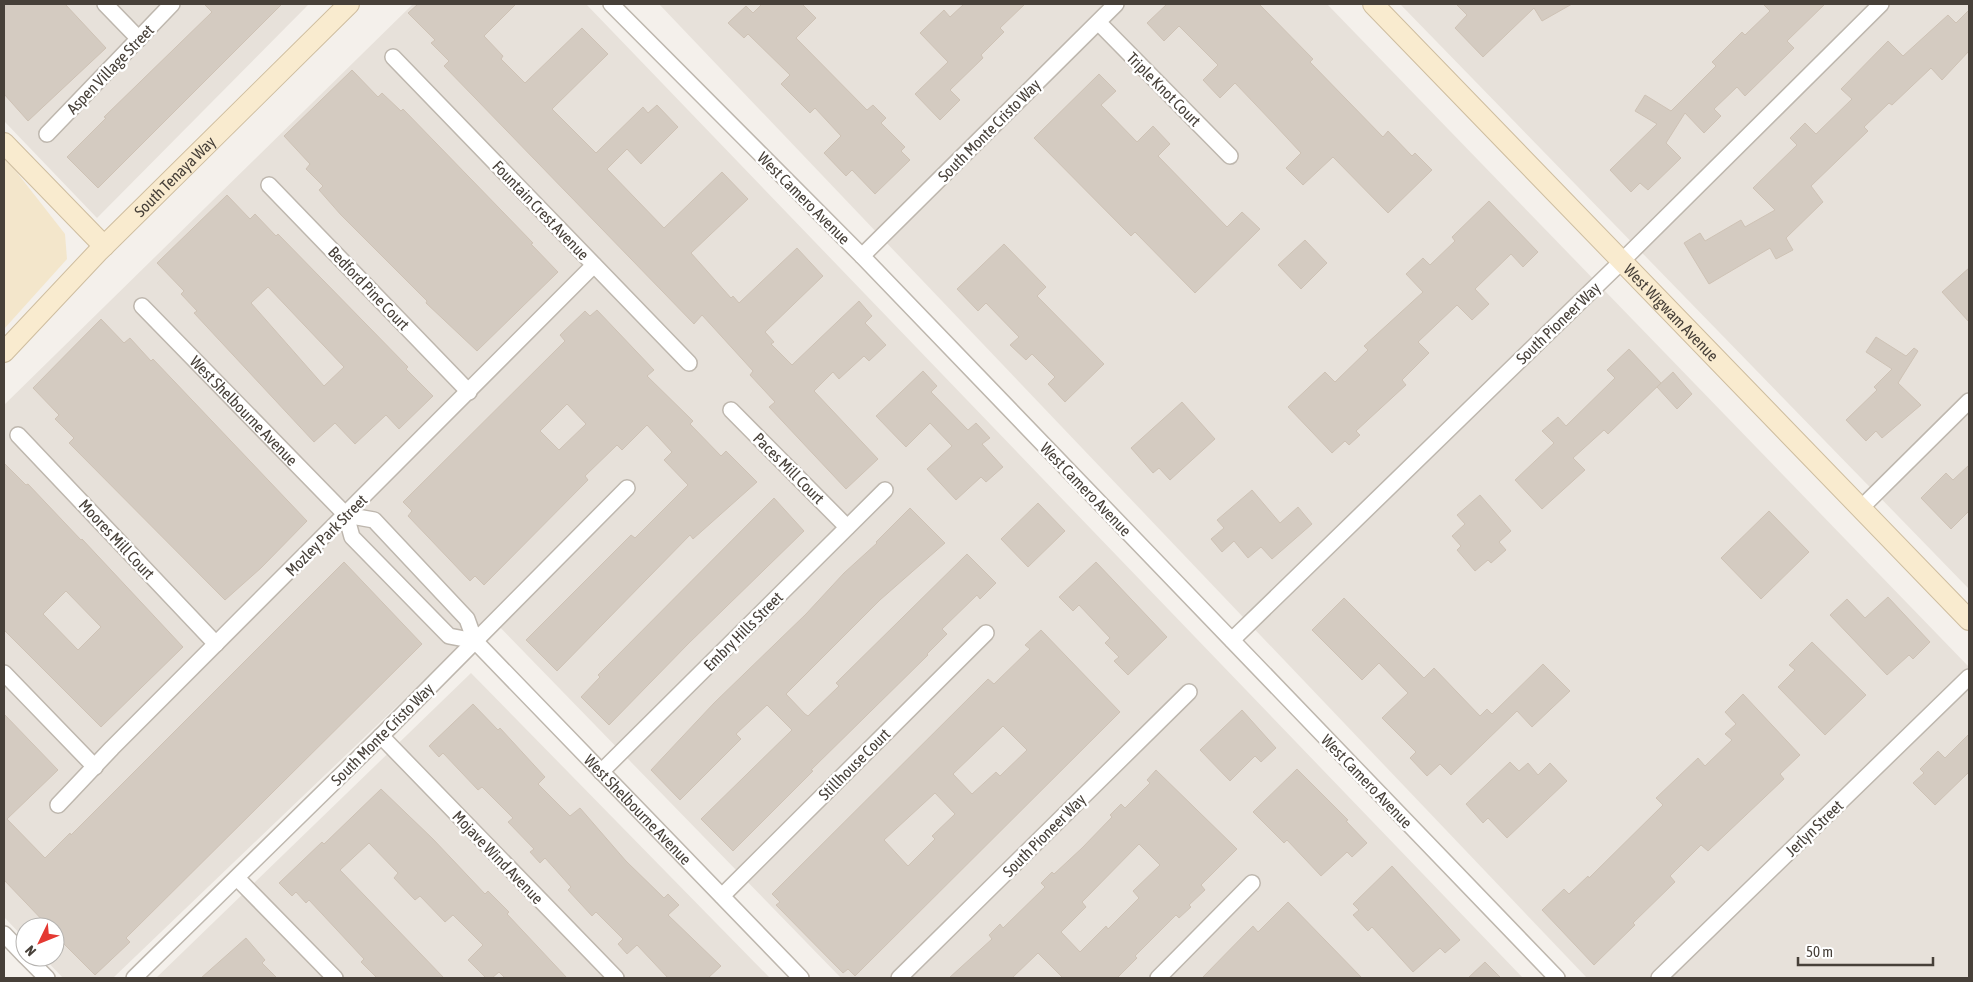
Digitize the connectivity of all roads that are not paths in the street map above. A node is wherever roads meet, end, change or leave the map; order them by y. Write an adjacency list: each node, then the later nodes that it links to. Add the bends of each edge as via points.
1 (106, 4): 9 (street)
2 (172, 4): 9 (street, Aspen Village Street)
3 (349, 4): 15 (street, South Tenaya Way)
4 (611, 4): 16 (street, West Camero Avenue)
5 (1116, 4): 8 (street, South Monte Cristo Way)
6 (1881, 4): 17 (street, South Pioneer Way)
7 (1380, 6): 17 (street, West Wigwam Avenue)
8 (1099, 23): 13 (street, Triple Knot Court); 16 (street, South Monte Cristo Way)
9 (139, 38): 11 (street, Aspen Village Street)
10 (393, 57): 18 (street, Fountain Crest Avenue)
11 (47, 134)
12 (4, 143): 15 (street)
13 (1230, 156)
14 (269, 185): 22 (street, Bedford Pine Court)
15 (104, 246): 20 (street, South Tenaya Way)
16 (862, 256): 33 (street, West Camero Avenue)
17 (1622, 261): 28 (street, West Wigwam Avenue); 33 (street, South Pioneer Way)
18 (594, 265): 21 (street, Fountain Crest Avenue); 22 (street, Mozley Park Street)
19 (142, 306): 29 (street, West Shelbourne Avenue)
20 (4, 352)
21 (689, 363)
22 (468, 392): 29 (street, Mozley Park Street)
23 (1969, 401): 28 (street)
24 (731, 410): 30 (street, Paces Mill Court)
25 (18, 435): 35 (street, Moores Mill Court)
26 (627, 488): 34 (street, South Monte Cristo Way)
27 (885, 490): 30 (street, Embry Hills Street)
28 (1861, 508): 31 (street, West Wigwam Avenue)
29 (346, 515): 34 (street, West Shelbourne Avenue, via 374,520 467,619); 34 (street, West Shelbourne Avenue, via 352,537 448,636); 35 (street, Mozley Park Street)
30 (847, 527): 41 (street, Embry Hills Street)
31 (1969, 620)
32 (986, 633): 45 (street, Stillhouse Court)
33 (1232, 640): 56 (street, West Camero Avenue)
34 (475, 641): 39 (street, South Monte Cristo Way); 41 (street, West Shelbourne Avenue)
35 (216, 644): 40 (street, Mozley Park Street)
36 (4, 673): 40 (street)
37 (1969, 677): 57 (street, Jerlyn Street)
38 (1189, 692): 54 (street, South Pioneer Way)
39 (381, 736): 43 (street, South Monte Cristo Way); 52 (street, Mojave Wind Avenue)
40 (95, 767): 42 (street, Mozley Park Street)
41 (601, 772): 45 (street, West Shelbourne Avenue)
42 (58, 805)
43 (237, 878): 50 (street, South Monte Cristo Way); 51 (street)
44 (1252, 883): 55 (street)
45 (722, 896): 53 (street, West Shelbourne Avenue)
46 (4, 934): 47 (street)
47 (15, 945)
48 (36, 967): 49 (street)
49 (47, 978)
50 (134, 978)
51 (335, 978)
52 (616, 978)
53 (801, 978)
54 (899, 978)
55 (1158, 978)
56 (1556, 978)
57 (1659, 978)

